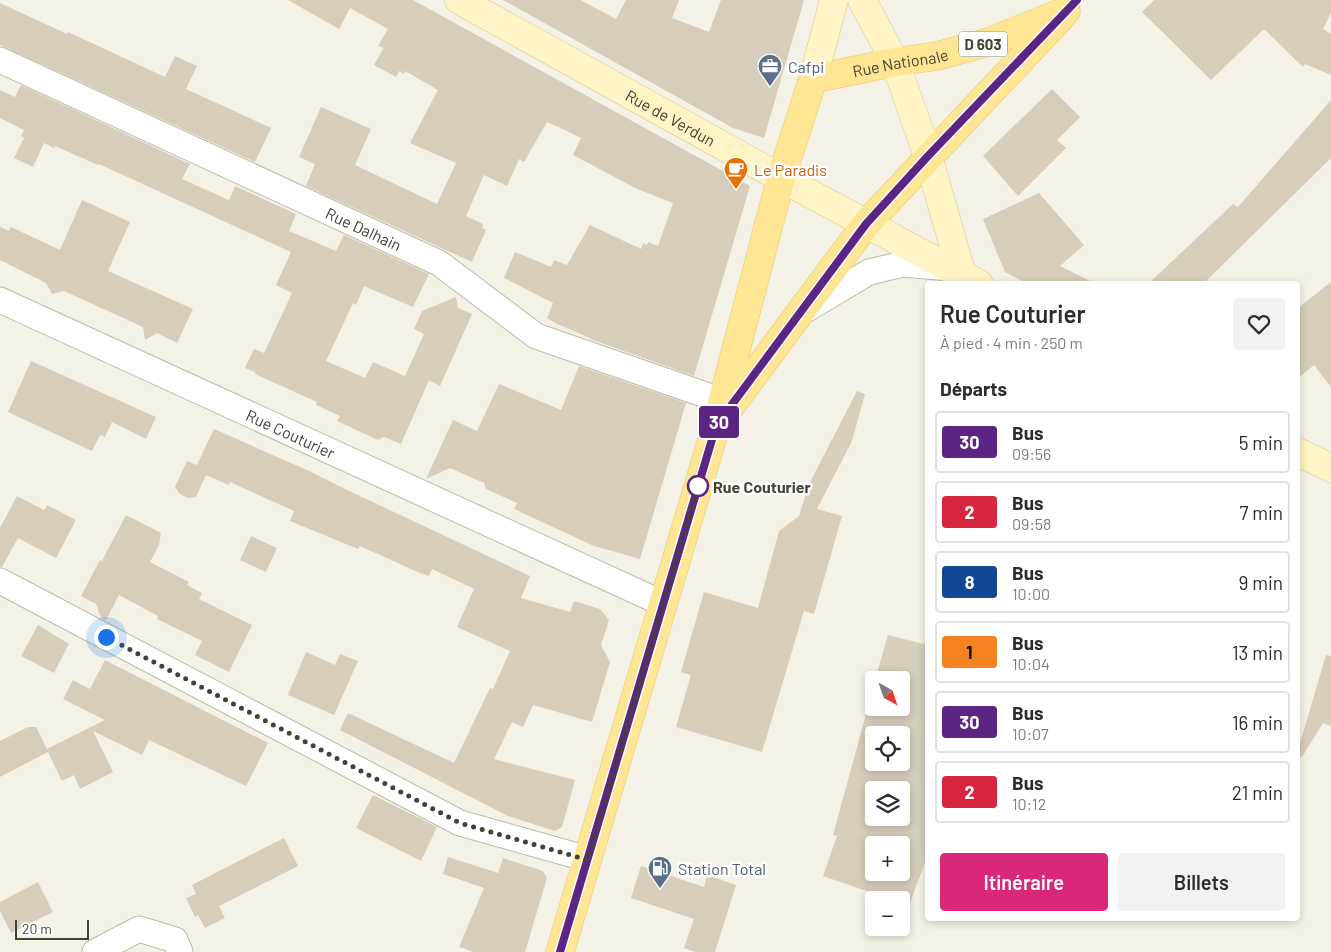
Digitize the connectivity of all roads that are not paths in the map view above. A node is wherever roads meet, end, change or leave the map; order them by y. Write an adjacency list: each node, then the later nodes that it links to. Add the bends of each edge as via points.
1 (460, 0): 9 (main road, Rue de Verdun)
2 (834, 0): 7 (main road, Rue Nationale)
3 (862, 0): 6 (main road)
4 (1072, 6): 6 (main road, Rue Nationale / D 603, via 989,42 938,56); 8 (main road, Rue Nationale / D 603)
5 (0, 60): 14 (street, Rue Dalhain, via 439,263 536,336)
6 (895, 62): 7 (main road, Rue Nationale / D 603); 8 (main road)
7 (814, 79): 9 (main road, Rue Nationale)
8 (928, 156): 10 (main road, Rue Nationale / D 603); 11 (main road)
9 (781, 178): 10 (main road, Rue de Verdun); 14 (main road, Rue Nationale)
10 (866, 224): 11 (main road, Rue de Verdun); 13 (main road, Rue Nationale / D 603)
11 (964, 276): 13 (street, via 903,264 869,272)
12 (0, 300): 18 (street, Rue Couturier)
13 (800, 314): 14 (main road, Rue Nationale / D 603)
14 (720, 413): 18 (main road, Rue Nationale / D 603)
15 (1300, 453): 16 (main road)
16 (1331, 468)
17 (0, 581): 19 (street, via 460,823)
18 (664, 604): 19 (main road, Rue Nationale / D 603)
19 (588, 860): 22 (main road, Rue Nationale / D 603)
20 (95, 952): 21 (street, via 139,929 175,940)
21 (180, 952)
22 (560, 952)

